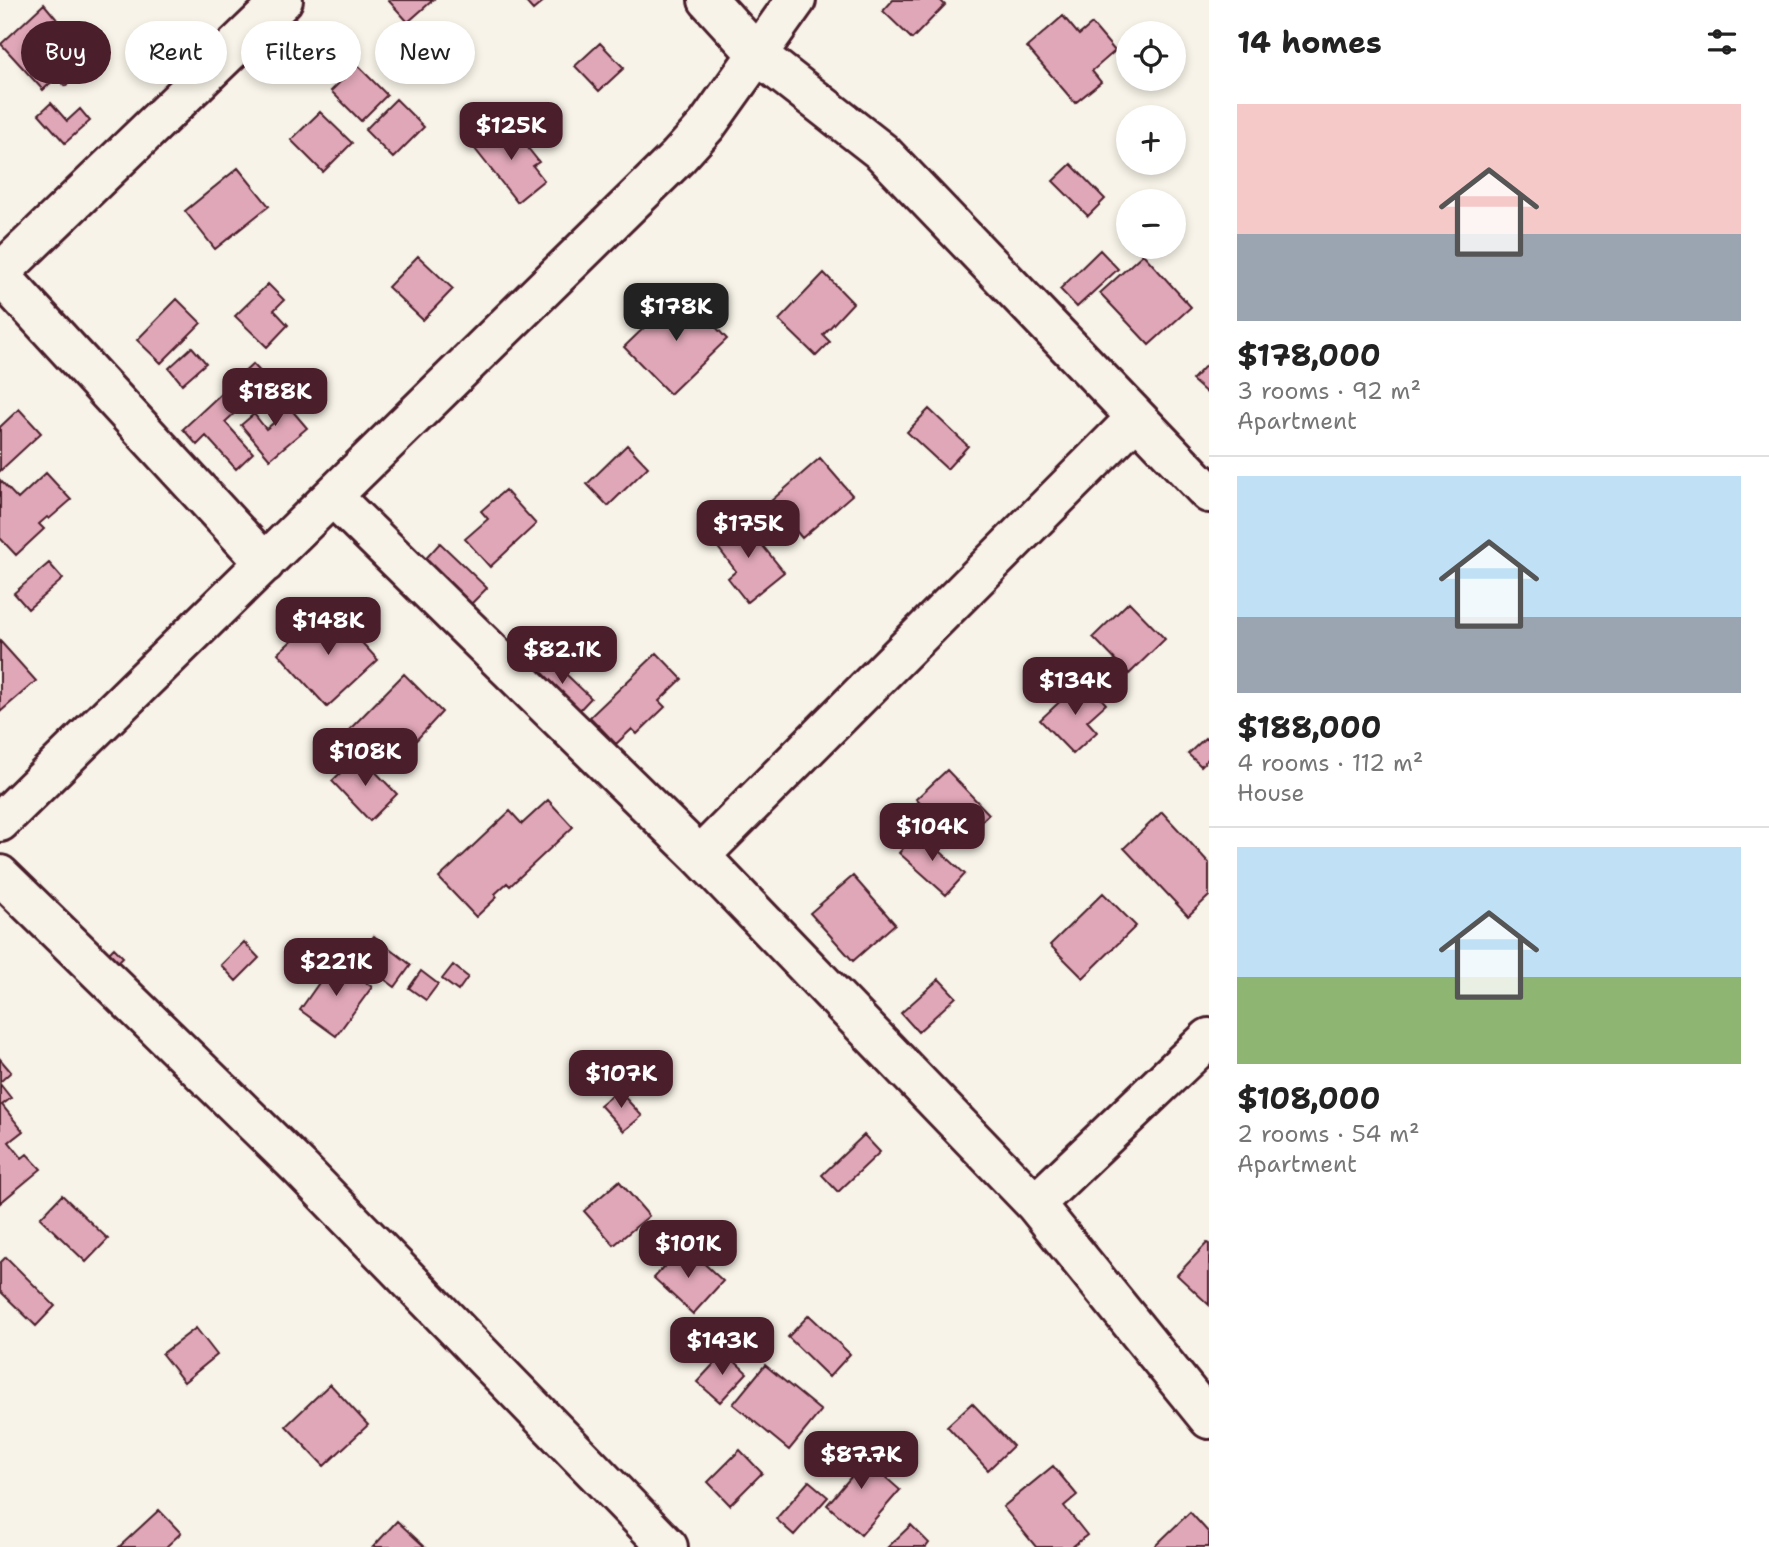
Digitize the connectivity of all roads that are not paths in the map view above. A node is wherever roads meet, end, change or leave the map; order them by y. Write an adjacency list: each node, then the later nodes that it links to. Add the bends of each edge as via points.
1 (283, 0): 5 (street)
2 (708, 0): 4 (street)
3 (796, 0): 4 (street)
4 (758, 55): 6 (street, via 882,152); 8 (street, via 678,157)
5 (0, 274): 9 (street)
6 (1136, 418): 7 (street); 11 (street)
7 (1209, 493)
8 (333, 497): 9 (street); 11 (street)
9 (265, 563): 10 (street)
10 (0, 822)
11 (700, 856): 14 (street)
12 (0, 875): 16 (street, via 300,1168)
13 (1209, 1038): 14 (street)
14 (1035, 1204): 15 (street)
15 (1209, 1419)
16 (668, 1547)

